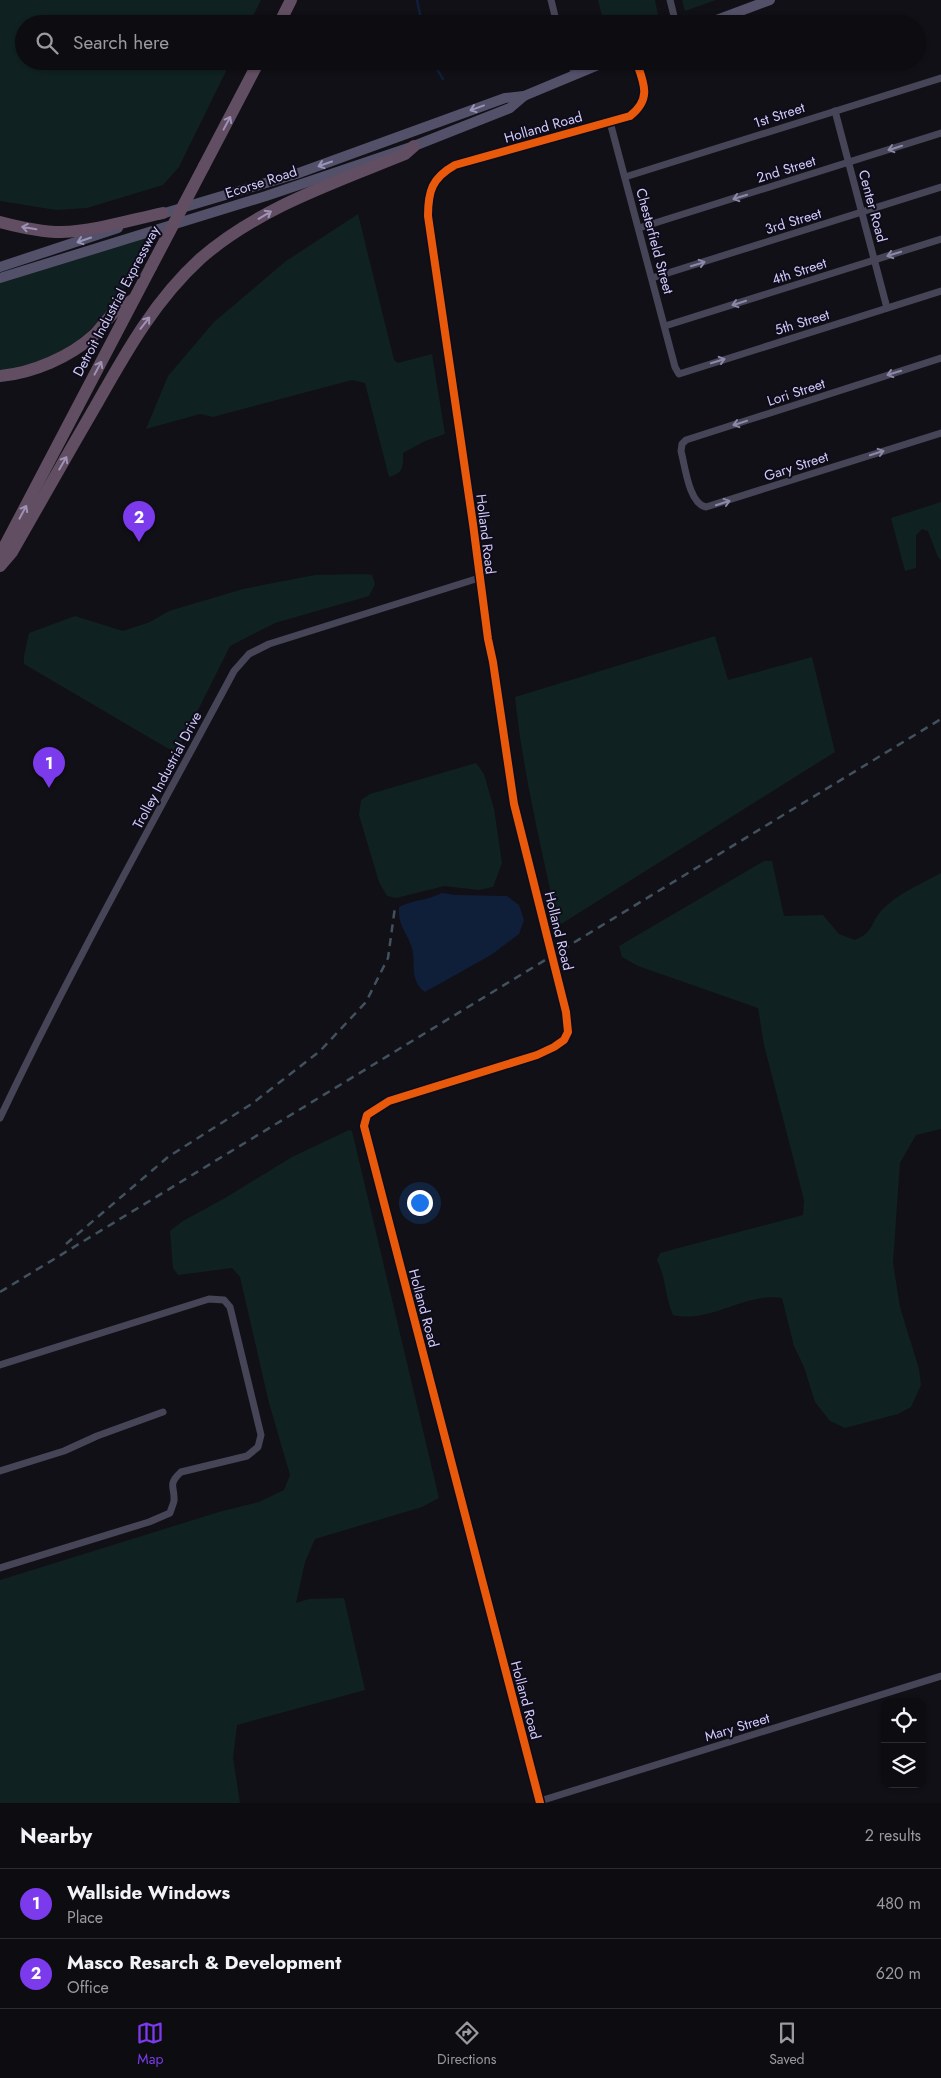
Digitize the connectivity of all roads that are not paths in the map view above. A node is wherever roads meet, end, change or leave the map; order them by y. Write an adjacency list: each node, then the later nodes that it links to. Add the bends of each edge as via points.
1 (291, 0): 5 (highway)
2 (551, 0): 6 (street)
3 (670, 0): 7 (street)
4 (770, 0): 8 (main road)
5 (284, 15)
6 (555, 15)
7 (674, 15)
8 (730, 15)
9 (254, 70): 33 (highway, Detroit Industrial Expressway, one-way to 9, bridge)
10 (573, 70): 13 (street)
11 (587, 70): 13 (main road, Ecorse Road)
12 (639, 70): 17 (street, Holland Road, via 644,89 642,103 630,116)
13 (575, 75): 15 (main road, Ecorse Road)
14 (941, 78): 16 (street, 1st Street)
15 (524, 96): 19 (main road, Ecorse Road, via 510,108); 24 (main road, Ecorse Road, one-way to 24, via 505,98 296,174)
16 (835, 111): 20 (street, Center Road); 21 (street, 1st Street)
17 (610, 122): 21 (street, Chesterfield Street); 43 (street, Holland Road, via 455,165 439,177 428,195 428,216)
18 (941, 133): 20 (street, 2nd Street, one-way to 20)
19 (414, 146): 30 (main road, Ecorse Road, via 258,199); 42 (highway, one-way to 19, via 12,552 140,328 200,259 283,204 405,154)
20 (848, 162): 23 (street, Center Road); 26 (street, 2nd Street, one-way to 26)
21 (625, 177): 26 (street, Chesterfield Street)
22 (941, 187): 23 (street, 3rd Street)
23 (861, 212): 28 (street, Center Road); 31 (street, 3rd Street, one-way to 23)
24 (163, 213): 25 (highway, one-way to 25, via 60,232); 29 (main road, Ecorse Road, one-way to 29)
25 (0, 222)
26 (639, 228): 31 (street, Chesterfield Street)
27 (941, 239): 28 (street, 4th Street, one-way to 28)
28 (874, 260): 34 (street, Center Road); 35 (street, 4th Street, one-way to 35)
29 (0, 267)
30 (0, 278)
31 (652, 278): 35 (street, Chesterfield Street)
32 (941, 291): 34 (street, 5th Street)
33 (134, 299): 38 (highway, via 117,310 75,350 30,370); 41 (highway, Detroit Industrial Expressway, one-way to 33)
34 (887, 308): 37 (street, 5th Street, one-way to 34, via 679,374)
35 (665, 326): 37 (street, Chesterfield Street)
36 (941, 358): 40 (street, Lori Street, one-way to 40, via 686,440 681,446)
37 (675, 366)
38 (0, 376)
39 (941, 432): 40 (street, Gary Street, one-way to 39, via 695,499 706,507)
40 (685, 466)
41 (0, 555)
42 (0, 566)
43 (479, 578): 44 (street, Trolley Industrial Drive, via 269,644 244,658 230,678 121,882); 50 (street, Holland Road, via 514,804 566,1012 568,1032 564,1040 537,1055 389,1101 367,1115 364,1129)
44 (0, 1118)
45 (0, 1365): 48 (street, via 209,1299 224,1300 230,1307 261,1435 258,1447 247,1456 181,1472 171,1486 174,1500 170,1513)
46 (163, 1412): 47 (street, via 64,1452)
47 (0, 1471)
48 (0, 1568)
49 (941, 1676): 50 (street, Mary Street)
50 (540, 1802)

